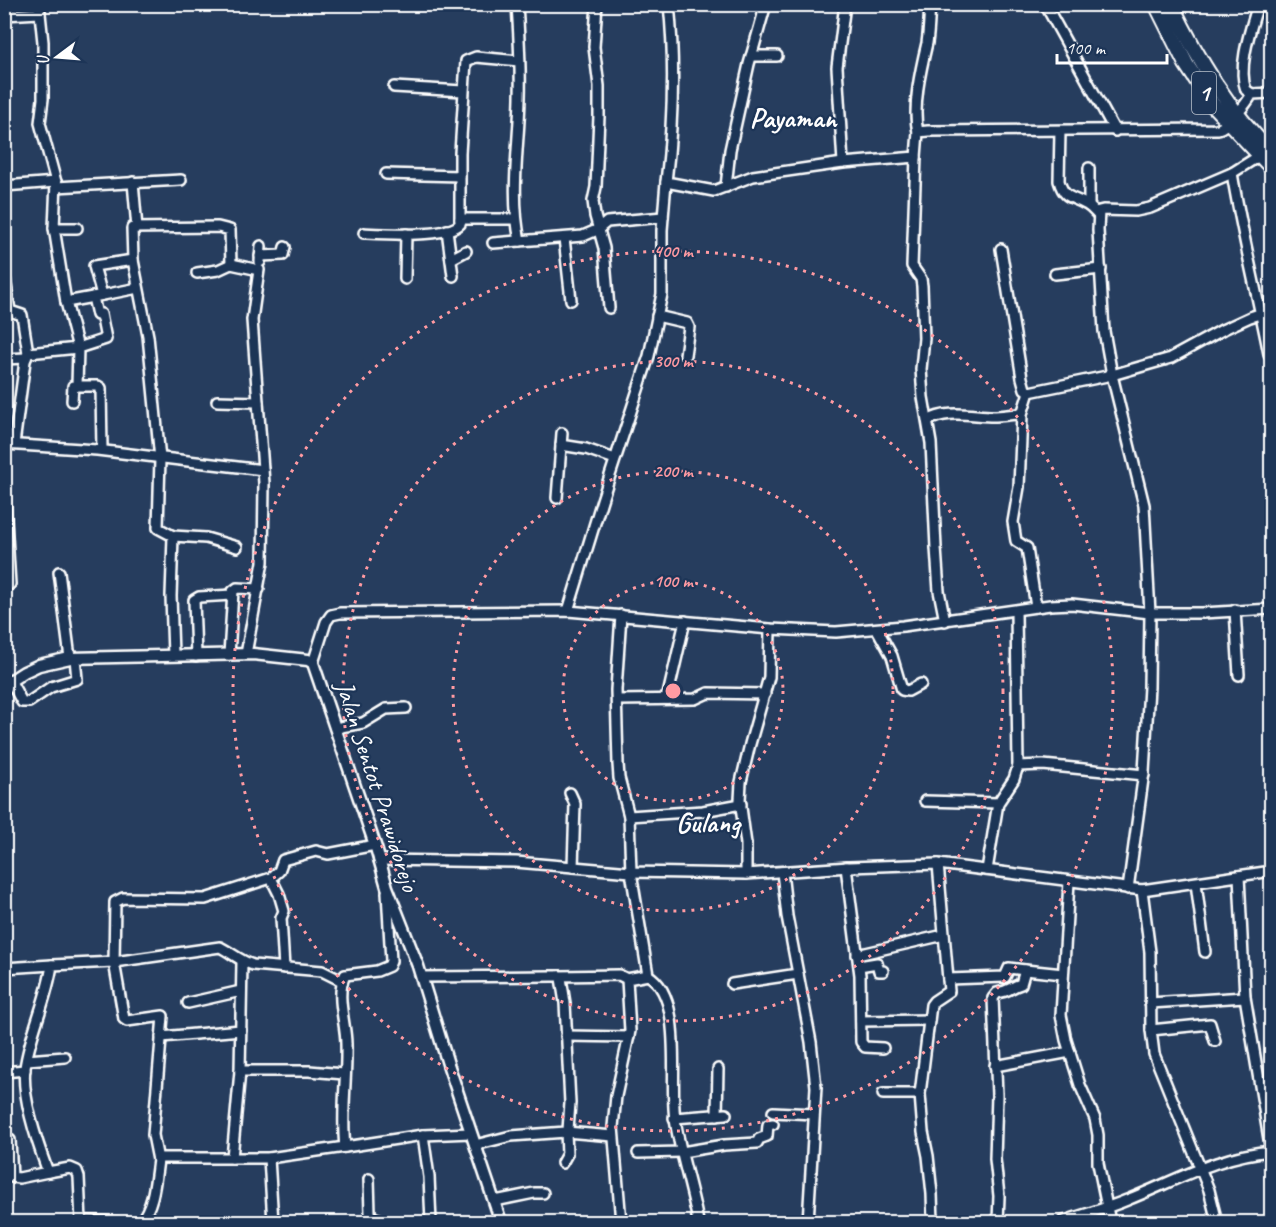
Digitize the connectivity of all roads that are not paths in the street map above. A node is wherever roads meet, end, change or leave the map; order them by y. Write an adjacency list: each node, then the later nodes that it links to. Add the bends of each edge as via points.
1 (517, 4): 15 (street)
2 (597, 4): 46 (street, via 594,47 599,116 593,201)
3 (669, 4): 34 (street, via 672,75)
4 (766, 4): 13 (street)
5 (845, 4): 26 (street, via 837,67)
6 (930, 4): 23 (street, via 918,97)
7 (1045, 4): 22 (street)
8 (1156, 4): 20 (highway, 1, via 1213,105)
9 (1171, 4): 20 (highway, 1, via 1199,58)
10 (1258, 4): 19 (street, via 1243,75 1246,90)
11 (39, 9): 12 (street); 35 (street, via 43,75 40,123)
12 (4, 15)
13 (751, 56): 14 (street); 37 (street, via 730,150)
14 (777, 56)
15 (519, 60): 17 (street, via 470,58 464,65); 42 (street)
16 (394, 87): 17 (street)
17 (463, 91): 31 (street)
18 (1272, 93): 19 (street)
19 (1252, 94): 20 (street)
20 (1237, 114): 22 (street, via 1225,127 1214,130); 24 (highway, 1); 24 (highway, 1)
21 (1060, 131): 22 (street); 23 (street); 38 (street, via 1061,187 1069,198)
22 (1115, 131)
23 (918, 132): 25 (street)
24 (1265, 154): 28 (highway, 1); 29 (street)
25 (916, 157): 26 (street); 85 (street, via 912,266 922,286 921,369)
26 (843, 163): 37 (street, via 753,176)
27 (1089, 168): 38 (street)
28 (1272, 168)
29 (1232, 173): 39 (street, via 1150,208 1103,210); 71 (street, via 1241,227)
30 (386, 174): 31 (street)
31 (460, 176): 41 (street)
32 (181, 180): 33 (street)
33 (134, 182): 35 (street); 45 (street)
34 (666, 182): 37 (street, via 714,191); 40 (street)
35 (56, 185): 36 (street); 43 (street)
36 (4, 186)
37 (726, 187)
38 (1089, 206): 39 (street)
39 (1098, 215): 59 (street)
40 (663, 217): 46 (street, via 607,222); 72 (street, via 662,294)
41 (460, 219): 42 (street); 47 (street, via 457,228)
42 (516, 219): 51 (street)
43 (54, 228): 44 (street); 69 (street)
44 (77, 228)
45 (137, 228): 57 (street, via 131,232); 58 (street, via 230,230)
46 (599, 228): 50 (street, via 584,236); 70 (street)
47 (447, 230): 49 (street); 56 (street)
48 (364, 233): 49 (street)
49 (406, 234): 65 (street)
50 (564, 238): 51 (street); 68 (street)
51 (520, 242): 52 (street)
52 (493, 243)
53 (285, 247): 60 (street, via 283,255 261,251)
54 (1001, 249): 80 (street, via 1022,378)
55 (466, 251): 56 (street)
56 (451, 259): 64 (street)
57 (133, 260): 66 (street); 67 (street, via 94,266)
58 (231, 264): 60 (street); 61 (street)
59 (1101, 269): 63 (street); 78 (street, via 1104,331)
60 (259, 270): 83 (street, via 252,320)
61 (197, 273)
62 (5, 274): 75 (street, via 10,311 22,315)
63 (1055, 274)
64 (453, 276)
65 (405, 279)
66 (138, 288): 67 (street); 90 (street, via 148,336)
67 (98, 296): 69 (street); 73 (street, via 98,315 101,314 106,339)
68 (571, 300)
69 (66, 302): 73 (street)
70 (609, 308)
71 (1267, 311): 74 (street); 78 (street, via 1171,358)
72 (657, 316): 76 (street, via 687,323); 91 (street, via 649,356)
73 (78, 348): 75 (street); 79 (street)
74 (1269, 354)
75 (27, 355): 77 (street); 87 (street)
76 (685, 355)
77 (4, 359)
78 (1112, 375): 80 (street); 106 (street, via 1144,504)
79 (77, 386): 81 (street, via 73,386); 89 (street, via 101,388)
80 (1029, 392): 84 (street)
81 (72, 401)
82 (217, 401): 83 (street)
83 (258, 402): 92 (street)
84 (1022, 414): 85 (street, via 947,414); 101 (street, via 1013,533 1016,541 1027,548)
85 (928, 421): 109 (street, via 939,591)
86 (562, 433): 88 (street)
87 (9, 444): 89 (street)
88 (561, 445): 91 (street); 94 (street)
89 (102, 450): 90 (street)
90 (160, 459): 92 (street); 95 (street, via 158,528)
91 (615, 459): 104 (street)
92 (263, 471): 99 (street, via 263,562)
93 (4, 488): 98 (street, via 10,577 10,584)
94 (557, 498)
95 (172, 536): 96 (street, via 206,538); 114 (street)
96 (237, 547)
97 (59, 572): 117 (street)
98 (4, 588)
99 (259, 589): 100 (street, via 237,588); 112 (street)
100 (232, 595): 113 (street); 115 (street, via 194,600)
101 (1036, 607): 105 (street); 106 (street, via 1072,604)
102 (1272, 609): 103 (street)
103 (1235, 610): 106 (street); 118 (street)
104 (568, 611): 107 (street); 116 (street, via 340,613 331,615 326,622)
105 (1016, 611): 109 (street); 126 (street)
106 (1150, 613): 127 (street)
107 (621, 615): 108 (street); 123 (street)
108 (685, 621): 110 (street); 122 (street)
109 (945, 621): 111 (street)
110 (770, 629): 111 (street); 121 (street)
111 (877, 629): 119 (street, via 892,656 902,690)
112 (246, 654): 113 (main road, Jalan Sentot Prawidorejo); 116 (main road, Jalan Sentot Prawidorejo)
113 (229, 655): 115 (main road, Jalan Sentot Prawidorejo)
114 (173, 656): 115 (main road, Jalan Sentot Prawidorejo); 117 (main road, Jalan Sentot Prawidorejo)
115 (196, 656)
116 (313, 663): 125 (main road, Jalan Sentot Prawidorejo)
117 (75, 664): 120 (main road, Jalan Sentot Prawidorejo, via 39,665); 120 (street, via 77,679 51,687 30,702 22,702)
118 (1239, 675)
119 (921, 684)
120 (11, 685)
121 (765, 694): 122 (street, via 708,693 695,699); 131 (street, via 744,765)
122 (667, 699): 123 (street)
123 (617, 700): 132 (street, via 619,778)
124 (406, 708): 125 (street, via 386,709 363,723)
125 (335, 728): 133 (main road, Jalan Sentot Prawidorejo)
126 (1018, 766): 127 (street); 130 (street)
127 (1144, 775): 148 (street)
128 (570, 793): 136 (street, via 575,804)
129 (925, 801): 130 (street)
130 (998, 803): 138 (street)
131 (741, 804): 132 (street); 142 (street)
132 (629, 816): 140 (street)
133 (375, 845): 134 (main road, Jalan Sentot Prawidorejo); 144 (street, via 328,854 316,850 283,861)
134 (379, 860): 136 (street); 147 (main road, Jalan Sentot Prawidorejo)
135 (938, 864): 137 (street); 138 (street); 150 (street)
136 (573, 867): 140 (street)
137 (846, 867): 141 (street); 152 (street)
138 (987, 870): 145 (street)
139 (1272, 871): 143 (street)
140 (631, 872): 142 (street); 163 (street)
141 (782, 872): 142 (street); 161 (street)
142 (746, 873)
143 (1239, 876): 146 (street); 171 (street)
144 (271, 879): 154 (street, via 205,899 119,898 114,905); 158 (street, via 284,911)
145 (1069, 882): 148 (street); 162 (street)
146 (1196, 883): 149 (street); 151 (street)
147 (387, 887): 165 (main road, Jalan Sentot Prawidorejo); 168 (street, via 389,966 345,975)
148 (1128, 890): 149 (street)
149 (1142, 890): 173 (street, via 1150,952)
150 (944, 936): 152 (street); 167 (street)
151 (1205, 952)
152 (857, 955): 156 (street)
153 (242, 962): 154 (street, via 231,952 211,947); 158 (street); 170 (street)
154 (114, 963): 155 (street); 179 (street, via 125,1020 163,1016)
155 (52, 965): 157 (street); 185 (street)
156 (859, 966): 160 (street, via 877,963 879,971); 175 (street)
157 (4, 968)
158 (284, 968): 168 (street, via 322,971)
159 (1025, 970): 162 (street); 167 (street, via 1009,968 1005,977); 186 (street, via 1021,984 994,994)
160 (883, 971)
161 (798, 974): 169 (street); 194 (street, via 816,1088)
162 (1063, 974): 183 (street, via 1061,1014)
163 (648, 975): 166 (street); 195 (street, via 666,996 671,1026)
164 (559, 976): 165 (street); 166 (street, via 619,975); 178 (street)
165 (422, 977): 198 (main road, Jalan Sentot Prawidorejo)
166 (627, 979): 180 (street)
167 (948, 979): 174 (street, via 949,991 931,1005)
168 (342, 981): 190 (street)
169 (732, 984)
170 (241, 991): 172 (street); 176 (street)
171 (1245, 997): 173 (street); 204 (street)
172 (189, 1003)
173 (1150, 1003): 177 (street)
174 (929, 1020): 175 (street); 192 (street)
175 (861, 1021): 182 (street, via 862,1046)
176 (241, 1030): 179 (street); 188 (street)
177 (1151, 1030): 181 (street, via 1210,1024); 211 (street, via 1154,1054)
178 (566, 1036): 180 (street); 197 (street, via 570,1124)
179 (161, 1037): 209 (street, via 153,1135)
180 (629, 1037): 200 (street, via 616,1096)
181 (1215, 1041)
182 (883, 1048)
183 (1070, 1052): 186 (street); 218 (street, via 1095,1119)
184 (66, 1057): 185 (street)
185 (26, 1065): 189 (street); 212 (street, via 26,1089)
186 (995, 1066): 231 (street)
187 (718, 1069): 195 (street, via 722,1114)
188 (240, 1071): 190 (street); 207 (street)
189 (4, 1072)
190 (344, 1074): 203 (street)
191 (883, 1094): 192 (street)
192 (920, 1094): 230 (street)
193 (773, 1112): 194 (street)
194 (814, 1114): 229 (street)
195 (674, 1118): 205 (street)
196 (773, 1124): 205 (street, via 768,1125 767,1136 757,1143)
197 (566, 1132): 200 (street); 202 (street, via 511,1136); 210 (street, via 567,1155)
198 (471, 1133): 199 (street); 202 (main road, Jalan Sentot Prawidorejo)
199 (423, 1135): 203 (street); 225 (street)
200 (613, 1136): 227 (street)
201 (10, 1140): 213 (street)
202 (475, 1145): 217 (main road, Jalan Sentot Prawidorejo)
203 (345, 1147): 208 (street)
204 (1270, 1151): 211 (street); 215 (street)
205 (682, 1152): 206 (street); 228 (street)
206 (638, 1153)
207 (232, 1158): 208 (street); 209 (street)
208 (269, 1158): 223 (street)
209 (158, 1160): 222 (street, via 154,1191)
210 (562, 1163)
211 (1200, 1168): 218 (street); 234 (street)
212 (48, 1172): 213 (street); 219 (street, via 70,1168 76,1172)
213 (8, 1179)
214 (369, 1179): 224 (street, via 370,1213)
215 (1272, 1186)
216 (543, 1193): 217 (street)
217 (495, 1201): 226 (main road, Jalan Sentot Prawidorejo)
218 (1106, 1209): 232 (street); 233 (street)
219 (81, 1222)
220 (86, 1222): 221 (street)
221 (117, 1222)
222 (140, 1222)
223 (273, 1222)
224 (387, 1222)
225 (431, 1222)
226 (501, 1222)
227 (621, 1222)
228 (698, 1222)
229 (807, 1222)
230 (933, 1222)
231 (998, 1222)
232 (1062, 1222)
233 (1110, 1222)
234 (1217, 1222)

